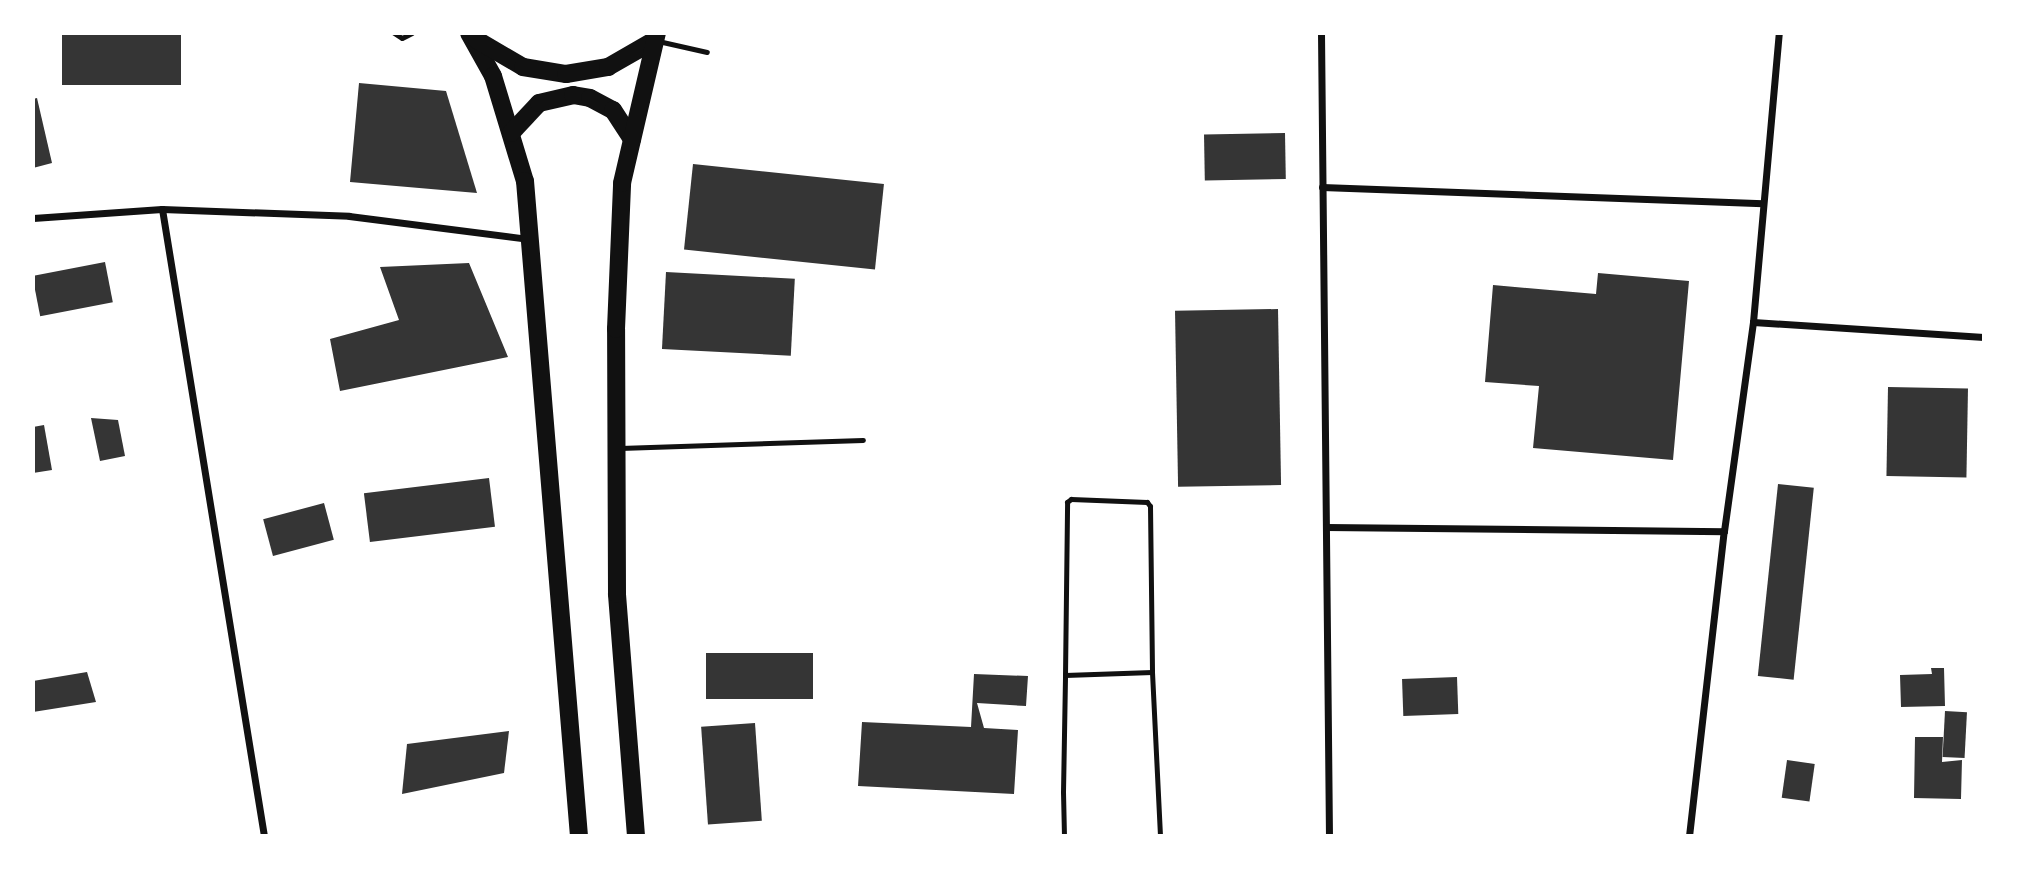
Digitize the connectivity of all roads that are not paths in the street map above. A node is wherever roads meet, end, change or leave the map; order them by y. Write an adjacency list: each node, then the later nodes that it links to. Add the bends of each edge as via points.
1 (394, 33): 2 (lane, via 402,38)
2 (412, 33)
3 (469, 33): 6 (main road, via 513,63 566,74 608,67); 8 (main road, via 493,76)
4 (1321, 33): 10 (street)
5 (1779, 33): 11 (street)
6 (656, 37): 7 (lane); 9 (main road)
7 (707, 52)
8 (511, 133): 9 (main road, via 539,103 573,95 612,110); 14 (main road, via 525,181)
9 (632, 139): 18 (main road, via 622,183)
10 (1322, 187): 11 (street); 19 (street)
11 (1763, 203): 15 (street)
12 (162, 209): 13 (street); 14 (street, via 349,216); 23 (street)
13 (33, 218)
14 (533, 240): 24 (main road)
15 (1753, 322): 16 (street); 20 (street)
16 (1984, 337)
17 (863, 440): 18 (lane)
18 (617, 448): 25 (main road, via 617,594)
19 (1326, 527): 20 (street); 28 (street)
20 (1724, 531): 29 (street)
21 (1152, 672): 22 (lane); 22 (lane, via 1150,506 1147,502 1071,499 1067,502); 27 (lane)
22 (1065, 675): 26 (lane)
23 (264, 836)
24 (579, 836)
25 (636, 836)
26 (1064, 836)
27 (1160, 836)
28 (1329, 836)
29 (1689, 836)

